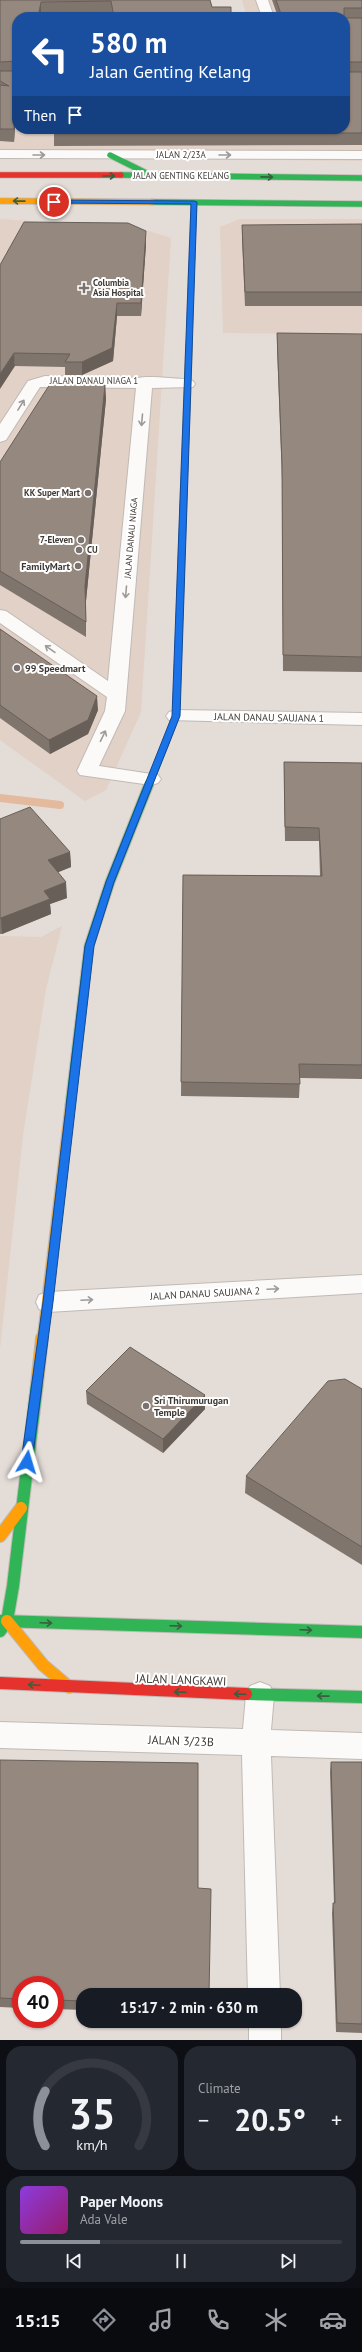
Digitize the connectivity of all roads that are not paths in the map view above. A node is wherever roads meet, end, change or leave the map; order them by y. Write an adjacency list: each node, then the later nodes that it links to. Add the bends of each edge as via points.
1 (262, 0): 2 (street)
2 (266, 12)
3 (0, 154): 4 (street, JALAN 2/23A, one-way to 4)
4 (110, 155): 5 (street, JALAN 2/23A, one-way to 5); 8 (street)
5 (362, 155)
6 (0, 175): 7 (street, JALAN GENTING KELANG)
7 (70, 176): 8 (street, JALAN GENTING KELANG, one-way to 8); 12 (street, via 91,180 101,188)
8 (153, 176): 9 (street, JALAN GENTING KELANG, one-way to 9)
9 (362, 178)
10 (362, 197): 13 (street, via 209,196)
11 (0, 201): 12 (street, one-way to 11)
12 (67, 202): 13 (street)
13 (164, 202): 14 (street)
14 (194, 202): 15 (street); 17 (street)
15 (362, 204)
16 (145, 381): 17 (street); 18 (street, JALAN DANAU NIAGA 1, one-way to 16, via 34,384 45,381); 20 (street, JALAN DANAU NIAGA, one-way to 20)
17 (187, 384): 21 (street)
18 (0, 437)
19 (0, 615): 20 (street, one-way to 19)
20 (117, 695): 23 (street, JALAN DANAU NIAGA, one-way to 20, via 87,771 115,711)
21 (176, 716): 22 (street, JALAN DANAU SAUJANA 1); 23 (street)
22 (362, 719)
23 (151, 779): 25 (street, via 110,882 89,946)
24 (362, 1284): 25 (street, JALAN DANAU SAUJANA 2, one-way to 24)
25 (48, 1302): 26 (street)
26 (21, 1508): 27 (street); 28 (street)
27 (0, 1536)
28 (4, 1621): 29 (street); 30 (street, one-way to 30); 32 (street, via 43,1665)
29 (0, 1631)
30 (362, 1632)
31 (0, 1683): 32 (street, JALAN LANGKAWI, one-way to 31)
32 (69, 1687): 33 (street, JALAN LANGKAWI, one-way to 32)
33 (260, 1695): 34 (street, JALAN LANGKAWI, one-way to 33); 36 (street)
34 (362, 1697)
35 (0, 1735): 36 (street, JALAN 3/23B)
36 (256, 1743): 37 (street, JALAN 3/23B); 38 (street)
37 (362, 1746)
38 (264, 1988)
39 (264, 2028): 40 (street)
40 (265, 2040)

